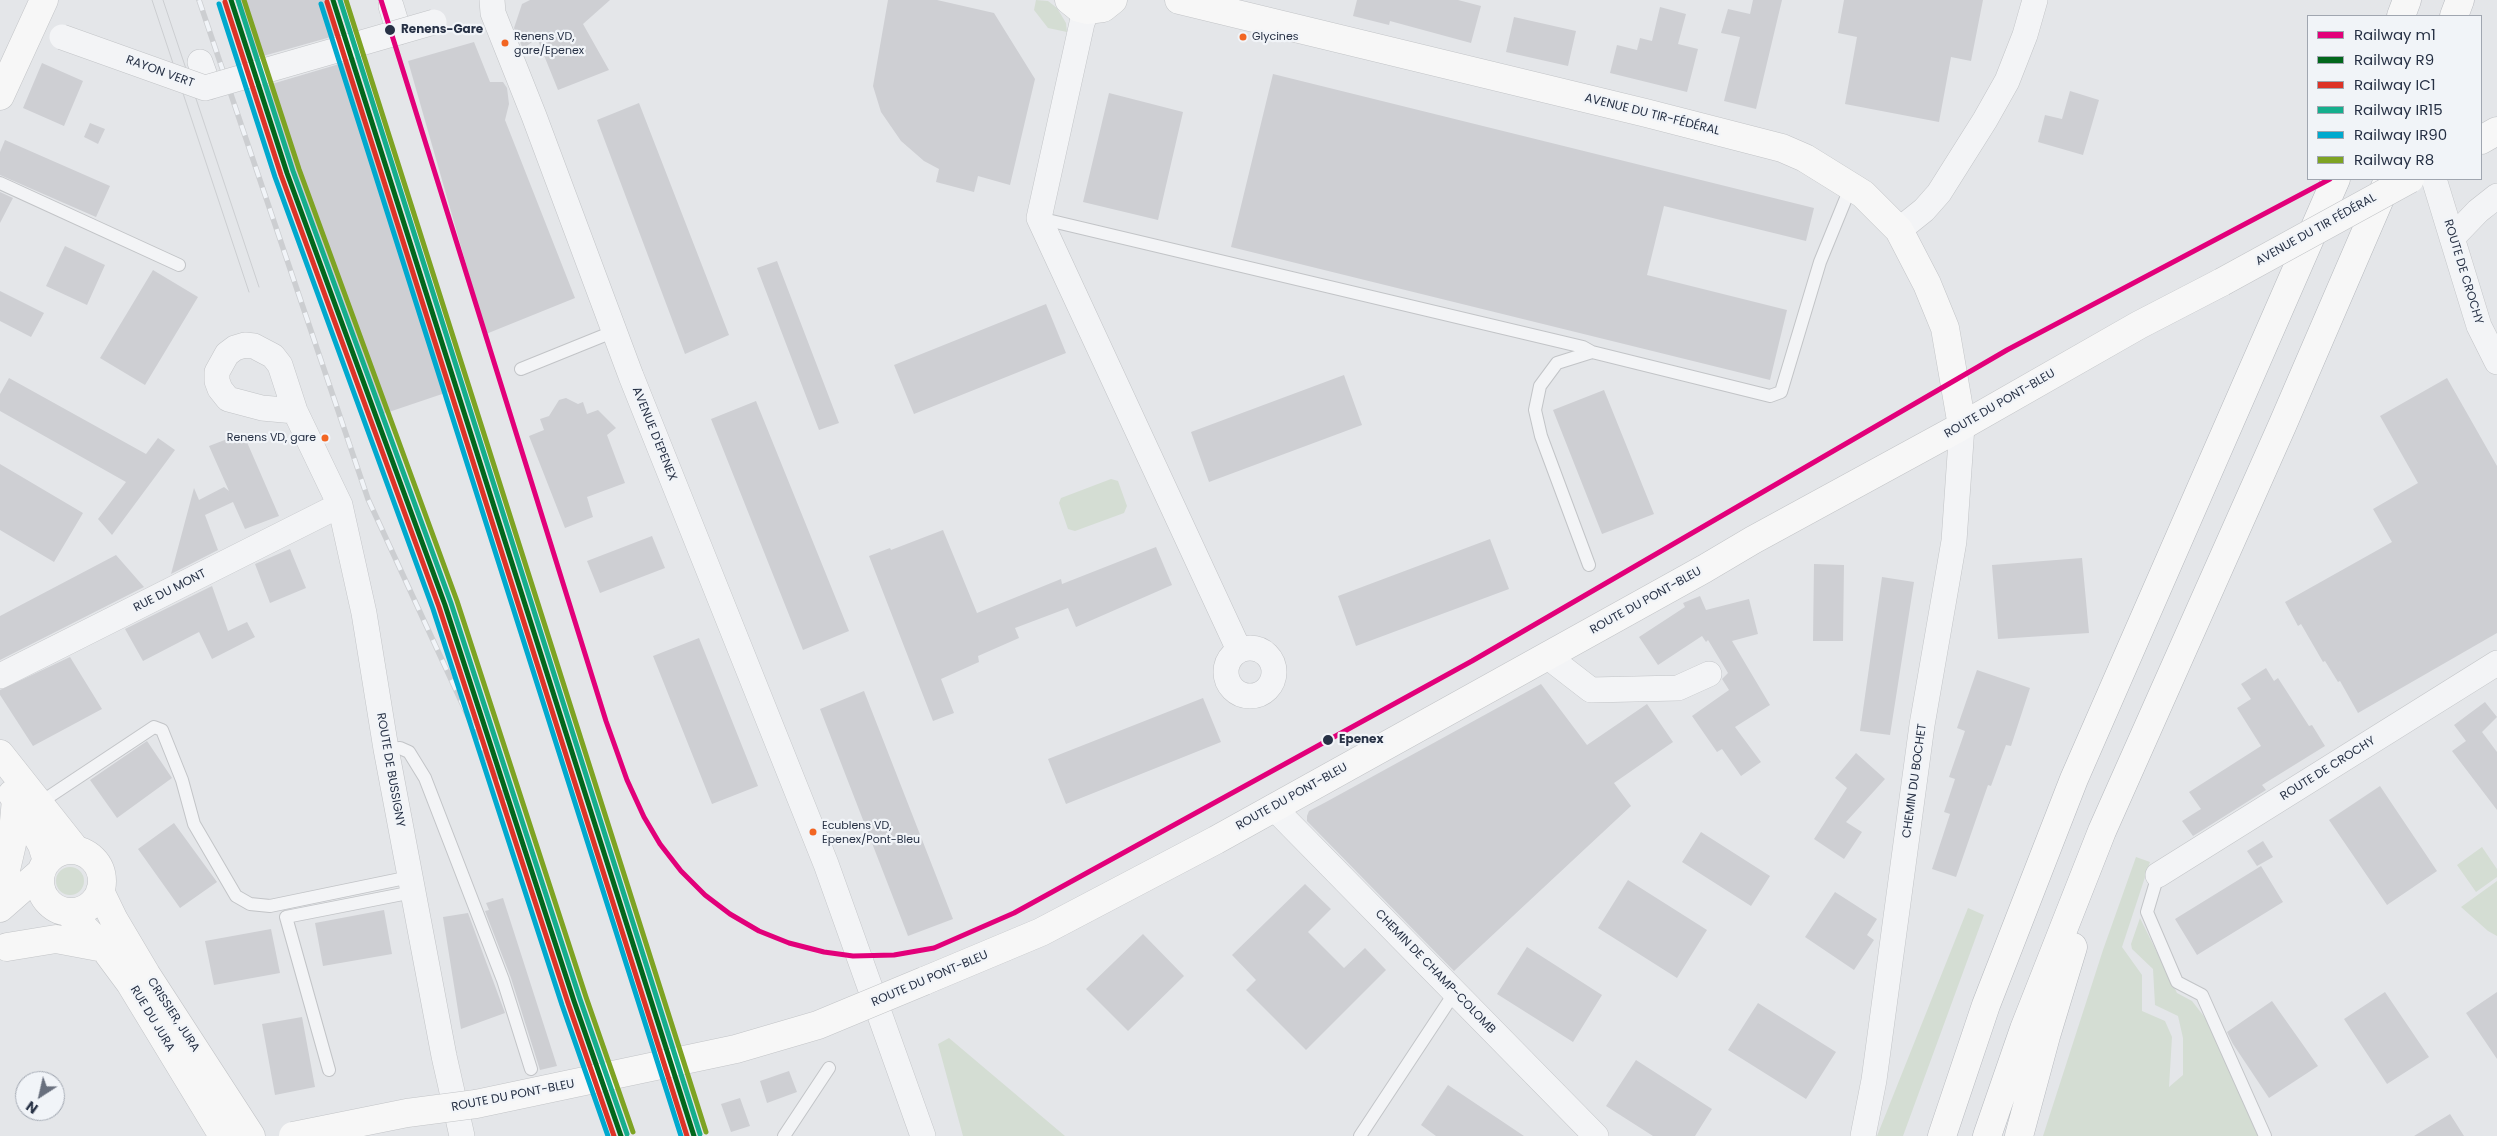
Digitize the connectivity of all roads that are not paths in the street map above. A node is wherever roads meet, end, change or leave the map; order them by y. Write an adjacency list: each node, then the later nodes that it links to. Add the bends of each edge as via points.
1 (44, 0): 13 (main road)
2 (492, 0): 32 (street, AVENUE D'EPENEX, via 493,13)
3 (1113, 0): 8 (main road, via 1104,8)
4 (1179, 0): 25 (main road, AVENUE DU TIR-FÉDÉRAL, via 1782,148)
5 (2034, 0): 28 (street, via 2026,35 2007,81 1985,120 1939,193)
6 (2407, 0): 10 (main road)
7 (2460, 0): 11 (main road)
8 (1078, 5): 27 (street, via 1082,24)
9 (391, 6): 14 (street)
10 (2401, 15)
11 (2454, 15)
12 (434, 22): 14 (street, RAYON VERT, bridge)
13 (32, 28): 16 (street, RAYON VERT, bridge); 17 (main road)
14 (399, 32): 16 (street, RAYON VERT, bridge)
15 (200, 62): 16 (street)
16 (209, 87)
17 (0, 96)
18 (2497, 131): 19 (main road)
19 (2482, 139)
20 (2336, 180): 73 (main road, via 2074,779 1990,996)
21 (2388, 180): 40 (main road)
22 (2408, 180): 31 (main road, AVENUE DU TIR FÉDÉRAL, bridge)
23 (2434, 180): 29 (street, ROUTE DE CROCHY)
24 (0, 183): 30 (lane)
25 (1851, 186): 28 (main road, AVENUE DU TIR-FÉDÉRAL); 33 (lane, via 1820,262 1781,392 1770,396)
26 (2497, 196): 29 (street)
27 (1039, 218): 33 (lane, via 1583,347); 41 (street)
28 (1899, 230): 37 (main road, AVENUE DU TIR-FÉDÉRAL, via 1945,328)
29 (2452, 238): 34 (street, ROUTE DE CROCHY, via 2479,326)
30 (179, 265)
31 (2222, 282): 37 (main road, ROUTE DU PONT-BLEU, via 2139,325)
32 (615, 331): 35 (lane); 69 (street, AVENUE D'EPENEX, via 826,864)
33 (1592, 352): 39 (lane, via 1557,363 1540,386 1535,410 1541,436)
34 (2497, 362)
35 (521, 369)
36 (295, 411): 38 (street, ROUTE DE BUSSIGNY)
37 (1962, 426): 42 (main road, ROUTE DU PONT-BLEU); 72 (street, CHEMIN DU BOCHET, via 1954,541 1922,725 1876,1068)
38 (340, 505): 45 (street, RUE DU MONT); 46 (street, ROUTE DE BUSSIGNY, via 364,613)
39 (1589, 564)
40 (2218, 570): 74 (main road, via 2086,868); 75 (main road, via 2087,906)
41 (1239, 650)
42 (1548, 656): 44 (street, via 1591,690 1678,688); 49 (main road, ROUTE DU PONT-BLEU)
43 (2497, 663): 52 (street, ROUTE DE CROCHY)
44 (1709, 674)
45 (0, 676)
46 (386, 749): 54 (street, ROUTE DE BUSSIGNY); 62 (lane, via 400,748 409,752 425,778 503,980)
47 (0, 754): 48 (main road)
48 (18, 794): 50 (main road); 51 (main road, via 42,845); 53 (main road, via 12,844); 54 (lane, via 154,727 162,730 182,780 194,824 236,896 250,904 270,906)
49 (1273, 807): 60 (street, CHEMIN DE CHAMP-COLOMB); 66 (main road, ROUTE DU PONT-BLEU, bridge, via 1041,932 818,1025 736,1049 476,1104 398,1115)
50 (76, 850): 51 (main road, via 60,852); 55 (main road, via 95,861 102,881)
51 (44, 867): 56 (main road); 57 (main road, via 40,880 44,896)
52 (2158, 874): 76 (lane, via 2148,912 2177,982 2202,996)
53 (0, 884)
54 (411, 885): 63 (lane, via 286,917); 67 (street, ROUTE DE BUSSIGNY)
55 (100, 891): 57 (main road, via 88,907 78,911); 65 (main road, CRISSIER, JURA, via 141,966)
56 (0, 908)
57 (62, 910): 58 (main road, RUE DU JURA); 59 (main road, via 22,930)
58 (104, 948): 59 (main road, via 56,939); 64 (main road, RUE DU JURA, via 130,983)
59 (4, 950)
60 (1455, 992): 70 (lane); 71 (street, CHEMIN DE CHAMP-COLOMB)
61 (829, 1068): 68 (lane)
62 (531, 1069)
63 (329, 1070)
64 (223, 1136)
65 (251, 1136)
66 (293, 1136)
67 (462, 1136)
68 (784, 1136)
69 (923, 1136)
70 (1360, 1136)
71 (1596, 1136)
72 (1863, 1136)
73 (1942, 1136)
74 (1987, 1136)
75 (2019, 1136)
76 (2265, 1136)

